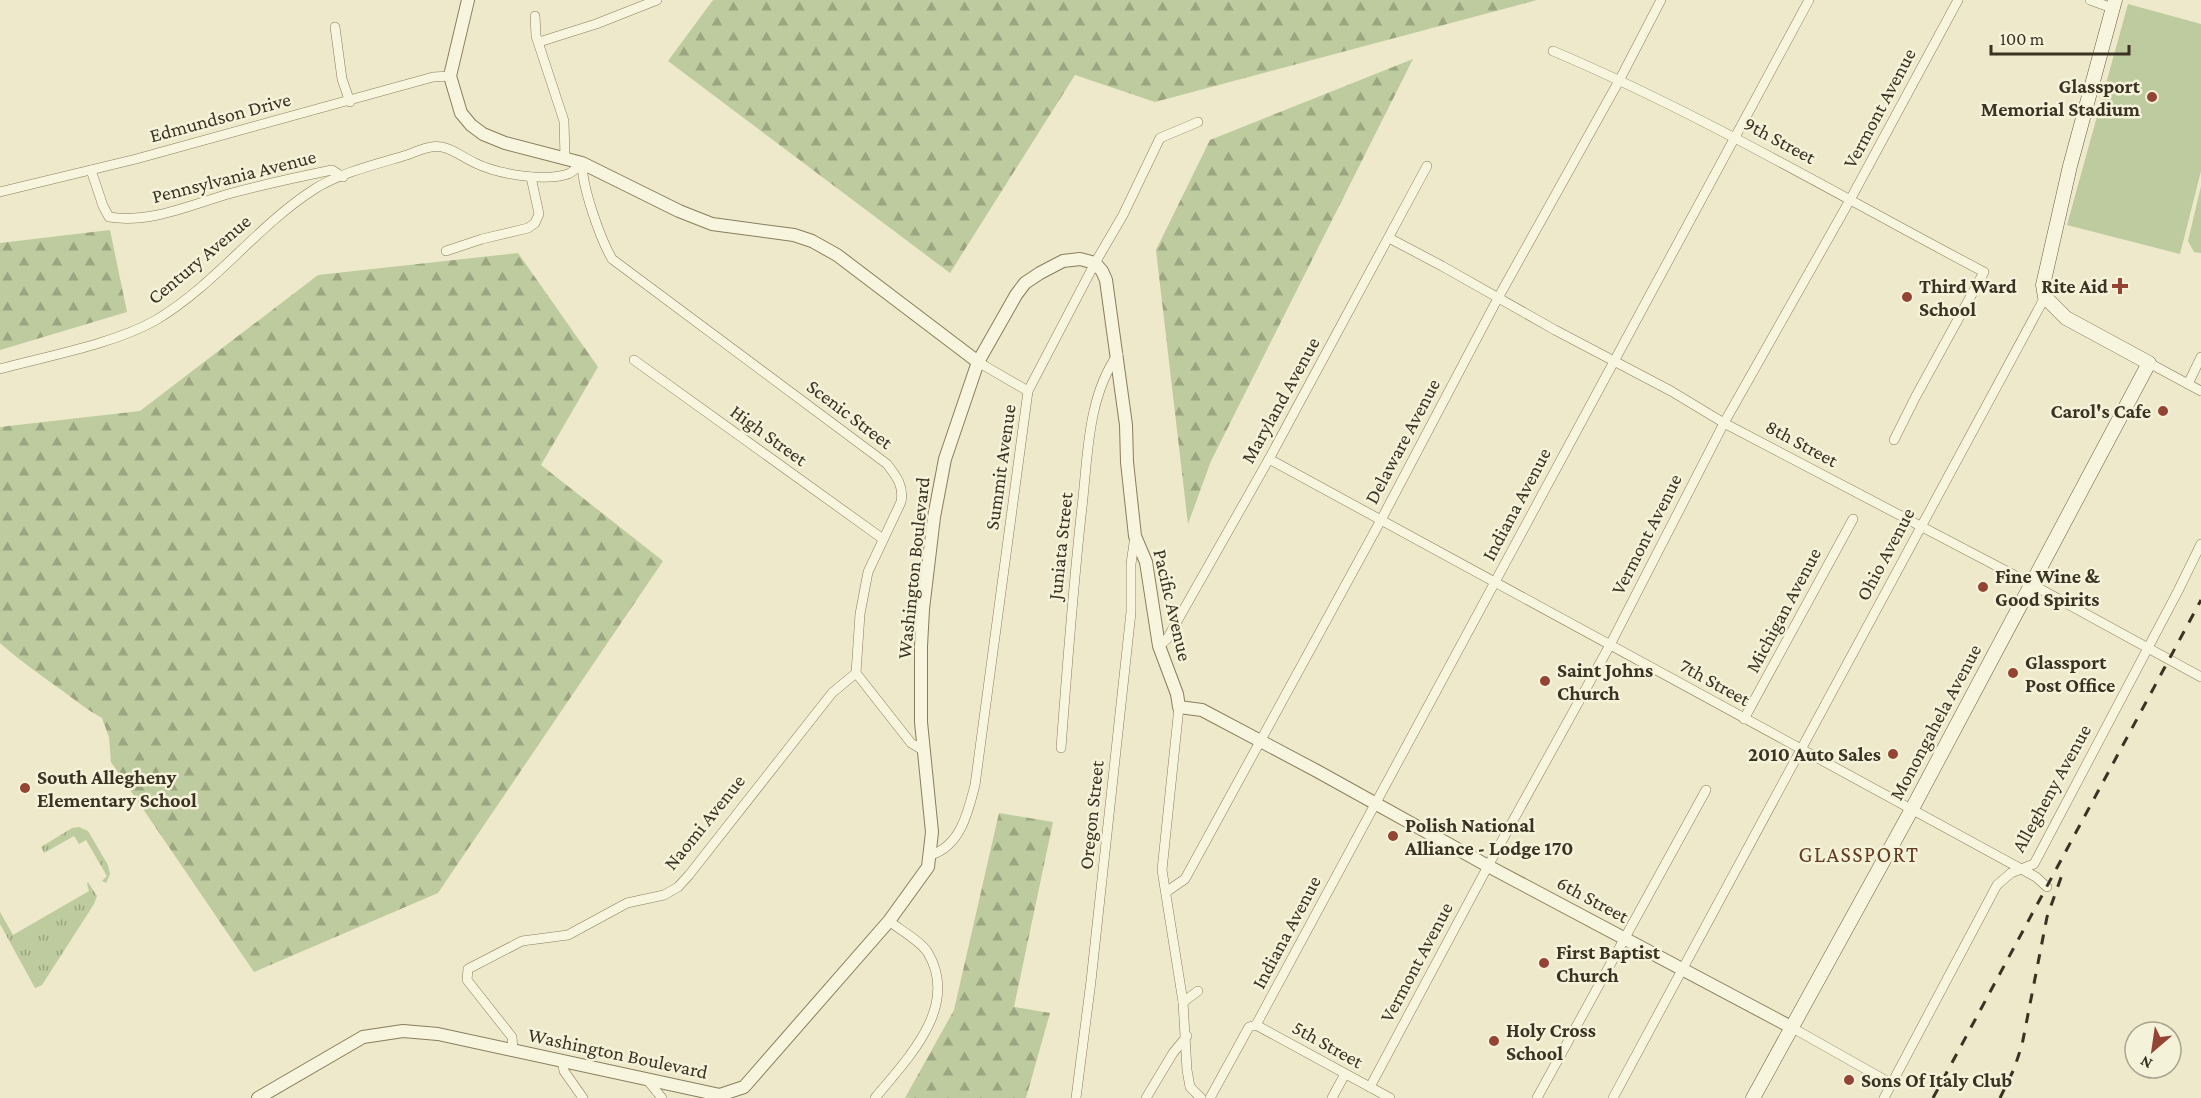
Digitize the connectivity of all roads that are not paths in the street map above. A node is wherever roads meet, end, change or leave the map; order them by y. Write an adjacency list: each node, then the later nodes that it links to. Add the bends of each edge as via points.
1 (468, 0): 12 (street)
2 (657, 0): 10 (street)
3 (1661, 0): 13 (street, Delaware Avenue)
4 (1809, 0): 16 (street, Indiana Avenue)
5 (1958, 0): 24 (street, Vermont Avenue)
6 (2090, 0): 7 (street)
7 (2114, 4): 28 (main road, Ohio Avenue, via 2045,271)
8 (535, 16): 10 (street)
9 (335, 27): 14 (street, via 342,79)
10 (538, 42): 17 (street, via 564,121)
11 (1553, 51): 13 (street, 9th Street)
12 (450, 76): 14 (street, Edmundson Drive, via 433,77); 17 (street, via 461,113 483,134)
13 (1620, 79): 16 (street, 9th Street); 29 (street, Delaware Avenue)
14 (350, 102): 20 (street, Edmundson Drive)
15 (1198, 122): 27 (street, Summit Avenue, via 1160,138)
16 (1733, 138): 24 (street, 9th Street); 33 (street, Indiana Avenue)
17 (565, 158): 18 (street)
18 (582, 163): 22 (street, Pennsylvania Avenue, via 570,174); 34 (street, via 712,224 812,241 837,255); 47 (street, Scenic Street, via 582,177 612,259 887,464 903,492)
19 (1427, 165): 25 (street, Maryland Avenue)
20 (91, 170): 21 (street, Pennsylvania Avenue, via 109,217 122,219 159,215 332,170); 23 (street, Edmundson Drive)
21 (343, 177): 22 (street, Pennsylvania Avenue, via 435,147 493,170); 36 (street, Century Avenue, via 312,190 275,218 210,278 156,320 117,337)
22 (531, 177): 26 (street, via 539,214 535,223)
23 (0, 192)
24 (1850, 201): 40 (street, Vermont Avenue); 41 (street, 9th Street, via 1984,272)
25 (1389, 238): 29 (street, 8th Street); 42 (street, Maryland Avenue)
26 (446, 251)
27 (1095, 263): 30 (street, Pacific Avenue, via 1107,280); 34 (street, via 1080,259 1063,261 1025,283); 38 (street, Summit Avenue)
28 (2045, 297): 35 (main road, via 2066,318); 45 (street, Ohio Avenue)
29 (1498, 298): 33 (street, 8th Street); 44 (street, Delaware Avenue)
30 (1118, 354): 46 (street, Pacific Avenue); 59 (street, Juniata Street, via 1098,395 1088,447)
31 (2201, 357): 37 (street)
32 (634, 360): 47 (street, High Street)
33 (1614, 360): 40 (street, 8th Street); 49 (street, Indiana Avenue)
34 (978, 362): 38 (street); 61 (street, Washington Boulevard, via 945,459 934,517 921,646)
35 (2149, 363): 37 (street); 50 (main road, Monongahela Avenue)
36 (0, 369)
37 (2188, 384): 39 (street)
38 (1028, 391): 65 (street, Summit Avenue, via 975,785 966,817 954,840)
39 (2201, 391)
40 (1724, 423): 45 (street, 8th Street); 51 (street, Vermont Avenue)
41 (1894, 440)
42 (1269, 459): 44 (street, 7th Street); 52 (street, Maryland Avenue, via 1167,639)
43 (1853, 519): 57 (street, Michigan Avenue)
44 (1381, 520): 49 (street, 7th Street); 58 (street, Delaware Avenue)
45 (1922, 527): 50 (street, 8th Street); 60 (street, Ohio Avenue)
46 (1135, 536): 52 (street, Pacific Avenue, via 1146,562); 88 (street, Oregon Street, via 1131,612)
47 (883, 539): 54 (street, Scenic Street, via 868,572)
48 (2201, 544): 53 (street, Allegheny Avenue)
49 (1494, 582): 51 (street, 7th Street); 63 (street, Indiana Avenue)
50 (2031, 584): 53 (street, 8th Street); 64 (main road, Monongahela Avenue)
51 (1610, 645): 57 (street, 7th Street); 66 (street, Vermont Avenue)
52 (1159, 646): 56 (street, Pacific Avenue)
53 (2148, 648): 55 (street, 8th Street); 67 (street, Allegheny Avenue, via 2034,864)
54 (856, 673): 61 (street, via 911,743); 78 (street, Naomi Avenue, via 832,693 678,887 664,895 627,903 567,934 522,941 468,969 467,980 512,1037)
55 (2201, 677)
56 (1179, 707): 58 (street, 6th Street, via 1202,710); 69 (street, Pacific Avenue, via 1162,870)
57 (1744, 719): 60 (street, 7th Street)
58 (1260, 741): 63 (street, 6th Street); 69 (street, Delaware Avenue, via 1185,879)
59 (1061, 748)
60 (1802, 749): 64 (street, 7th Street); 72 (street, Ohio Avenue)
61 (924, 751): 65 (street, Washington Boulevard)
62 (1706, 790): 71 (street)
63 (1376, 803): 66 (street, 6th Street); 75 (street, Indiana Avenue)
64 (1912, 809): 67 (street, 7th Street); 76 (main road, Monongahela Avenue)
65 (931, 855): 70 (street, Washington Boulevard, via 921,879)
66 (1488, 866): 71 (street, 6th Street); 83 (street, Vermont Avenue)
67 (2024, 870): 68 (street, 7th Street); 82 (street, Allegheny Avenue, via 2011,873 1997,885)
68 (2047, 887)
69 (1166, 892): 74 (street, Pacific Avenue)
70 (889, 921): 81 (street, Washington Boulevard, via 744,1087 720,1095); 87 (street, via 927,951 936,973 937,1005 918,1047)
71 (1624, 938): 72 (street, 6th Street); 94 (street)
72 (1681, 970): 76 (street, 6th Street); 95 (street, Ohio Avenue)
73 (1198, 991): 74 (street)
74 (1183, 1002): 77 (street, Pacific Avenue)
75 (1253, 1026): 80 (street, 5th Street); 91 (street, Indiana Avenue)
76 (1791, 1027): 82 (street, 6th Street); 96 (main road, Monongahela Avenue)
77 (1187, 1036): 89 (street); 90 (street, Pacific Avenue, via 1190,1087)
78 (513, 1051): 79 (street, Washington Boulevard); 84 (street, Washington Boulevard, via 438,1034 403,1031 363,1037)
79 (562, 1060): 81 (street, Washington Boulevard); 85 (street, via 564,1071)
80 (1345, 1074): 83 (street, 5th Street); 92 (street)
81 (648, 1081): 86 (street)
82 (1892, 1083): 97 (street, Allegheny Avenue)
83 (1370, 1087): 93 (street, 5th Street)
84 (258, 1098)
85 (583, 1098)
86 (662, 1098)
87 (875, 1098)
88 (1076, 1098)
89 (1146, 1098)
90 (1201, 1098)
91 (1210, 1098)
92 (1332, 1098)
93 (1390, 1098)
94 (1537, 1098)
95 (1613, 1098)
96 (1753, 1098)
97 (1884, 1098)

